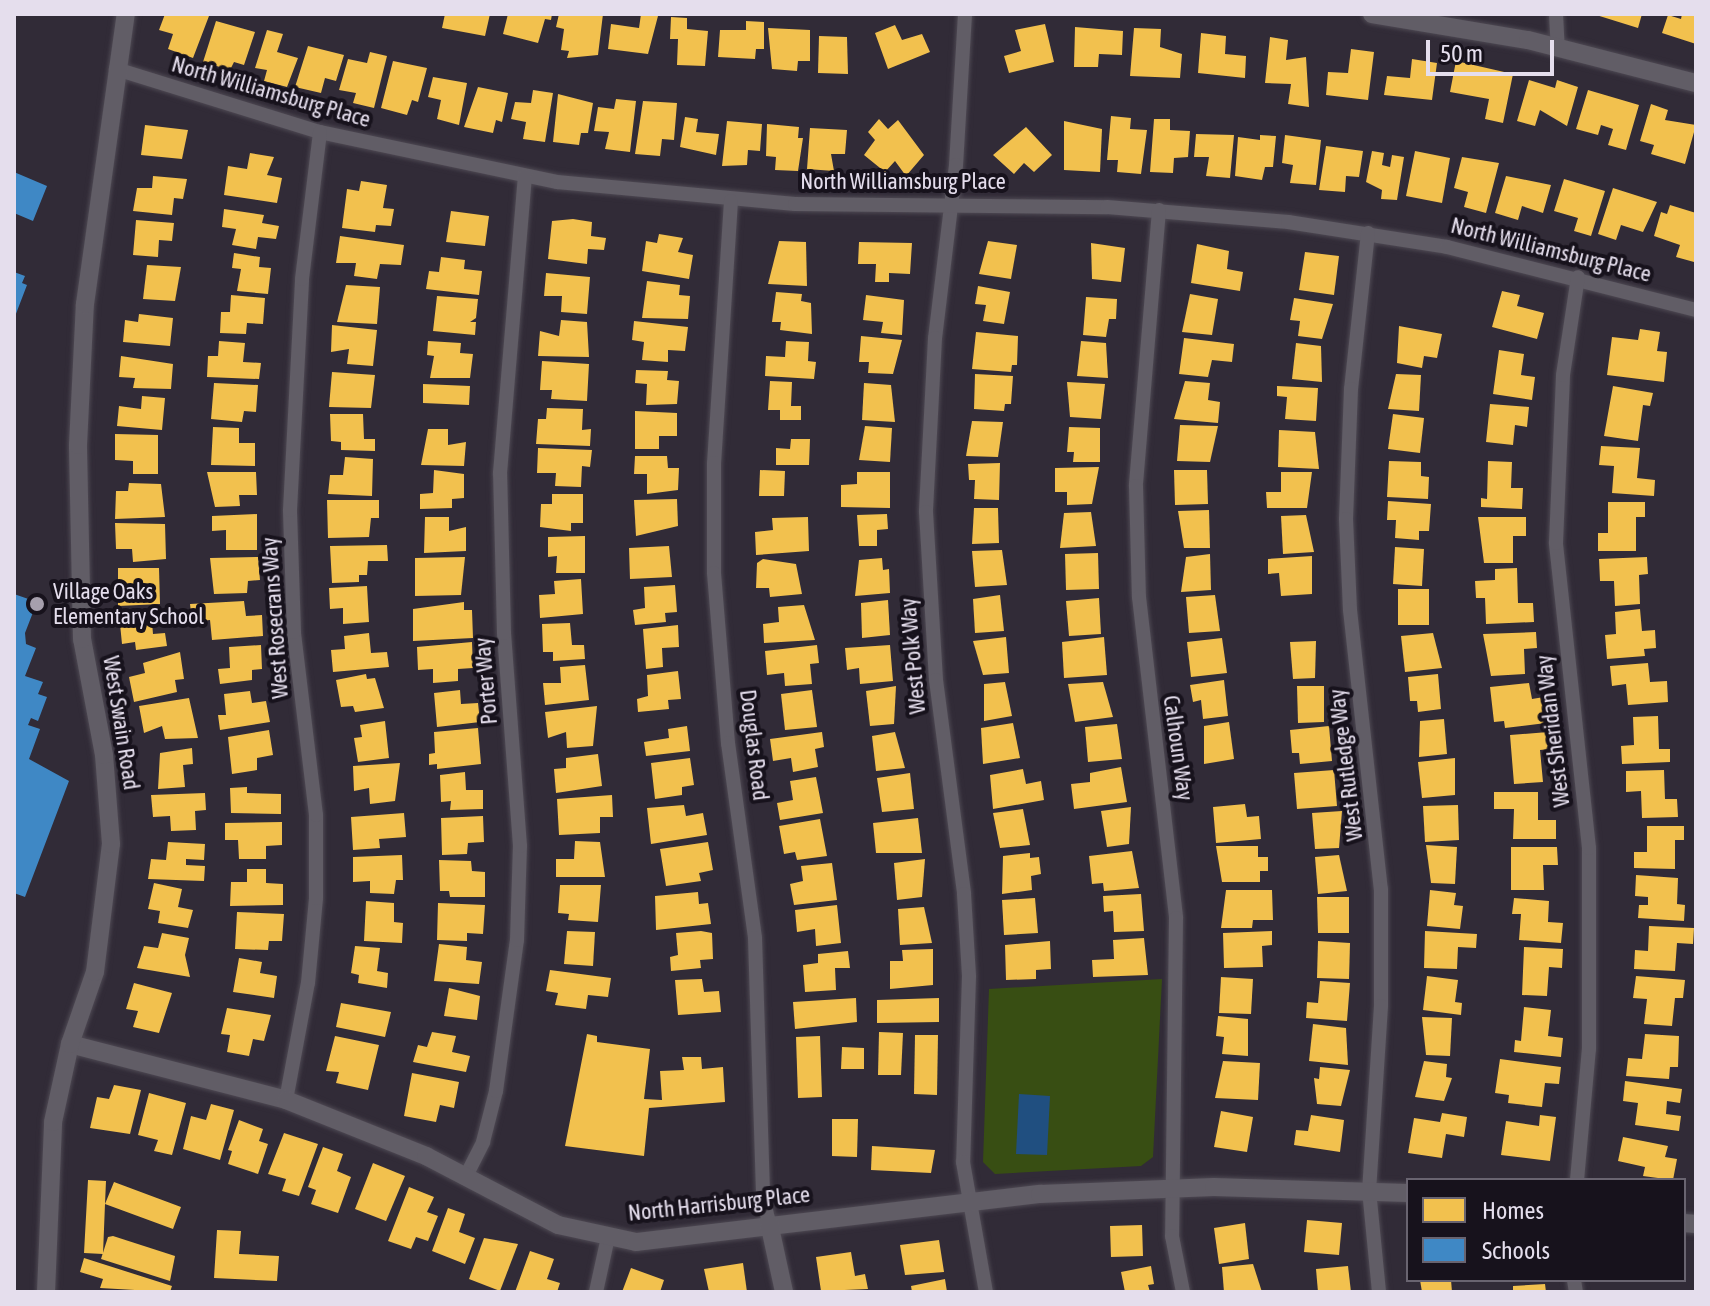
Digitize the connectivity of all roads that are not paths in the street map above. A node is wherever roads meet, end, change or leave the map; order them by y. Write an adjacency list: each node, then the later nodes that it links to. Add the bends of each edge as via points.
1 (126, 14): 6 (street, West Swain Road)
2 (965, 14): 11 (street, West Polk Way)
3 (1372, 14): 5 (street)
4 (1556, 14): 5 (street)
5 (1558, 47): 7 (street)
6 (116, 69): 8 (street, North Williamsburg Place); 16 (street, West Swain Road, via 85,304 77,488 82,639 104,755 111,844 95,972)
7 (1696, 83)
8 (320, 132): 9 (street, North Williamsburg Place); 17 (street, West Rosecrans Way, via 302,279 290,510 294,632 316,815 316,898 308,983)
9 (525, 176): 10 (street, North Williamsburg Place); 18 (street, Porter Way, via 500,473 504,633 520,846 517,940 496,1091 483,1142)
10 (731, 201): 11 (street, North Williamsburg Place); 24 (street, Douglas Road, via 714,447 714,573 728,743 755,938 763,1197)
11 (951, 205): 12 (street, North Williamsburg Place); 23 (street, West Polk Way, via 935,338 926,512 936,680 964,894 969,990 963,1162)
12 (1159, 210): 13 (street, North Williamsburg Place); 20 (street, Calhoun Way, via 1136,486 1139,597 1176,918)
13 (1368, 233): 14 (street, North Williamsburg Place); 21 (street, West Rutledge Way, via 1351,389 1346,519 1350,610 1381,889 1381,1006)
14 (1578, 277): 15 (street, North Williamsburg Place); 19 (street, West Sheridan Way, via 1563,375 1556,529 1590,893 1589,1049)
15 (1696, 310)
16 (70, 1044): 17 (street, North Harrisburg Place); 26 (street, West Swain Road, via 53,1122)
17 (286, 1100): 18 (street, North Harrisburg Place)
18 (466, 1176): 25 (street, North Harrisburg Place, via 558,1225)
19 (1577, 1178)
20 (1171, 1188): 21 (street, North Harrisburg Place); 23 (street, North Harrisburg Place); 30 (street, Calhoun Way, via 1172,1236)
21 (1369, 1190): 22 (street, North Harrisburg Place); 31 (street, West Rutledge Way)
22 (1406, 1193)
23 (968, 1200): 24 (street, North Harrisburg Place); 29 (street, West Polk Way)
24 (769, 1223): 25 (street, North Harrisburg Place, via 636,1242); 28 (street, Douglas Road)
25 (608, 1237): 27 (street)
26 (46, 1292)
27 (596, 1292)
28 (784, 1292)
29 (986, 1292)
30 (1183, 1292)
31 (1379, 1292)

